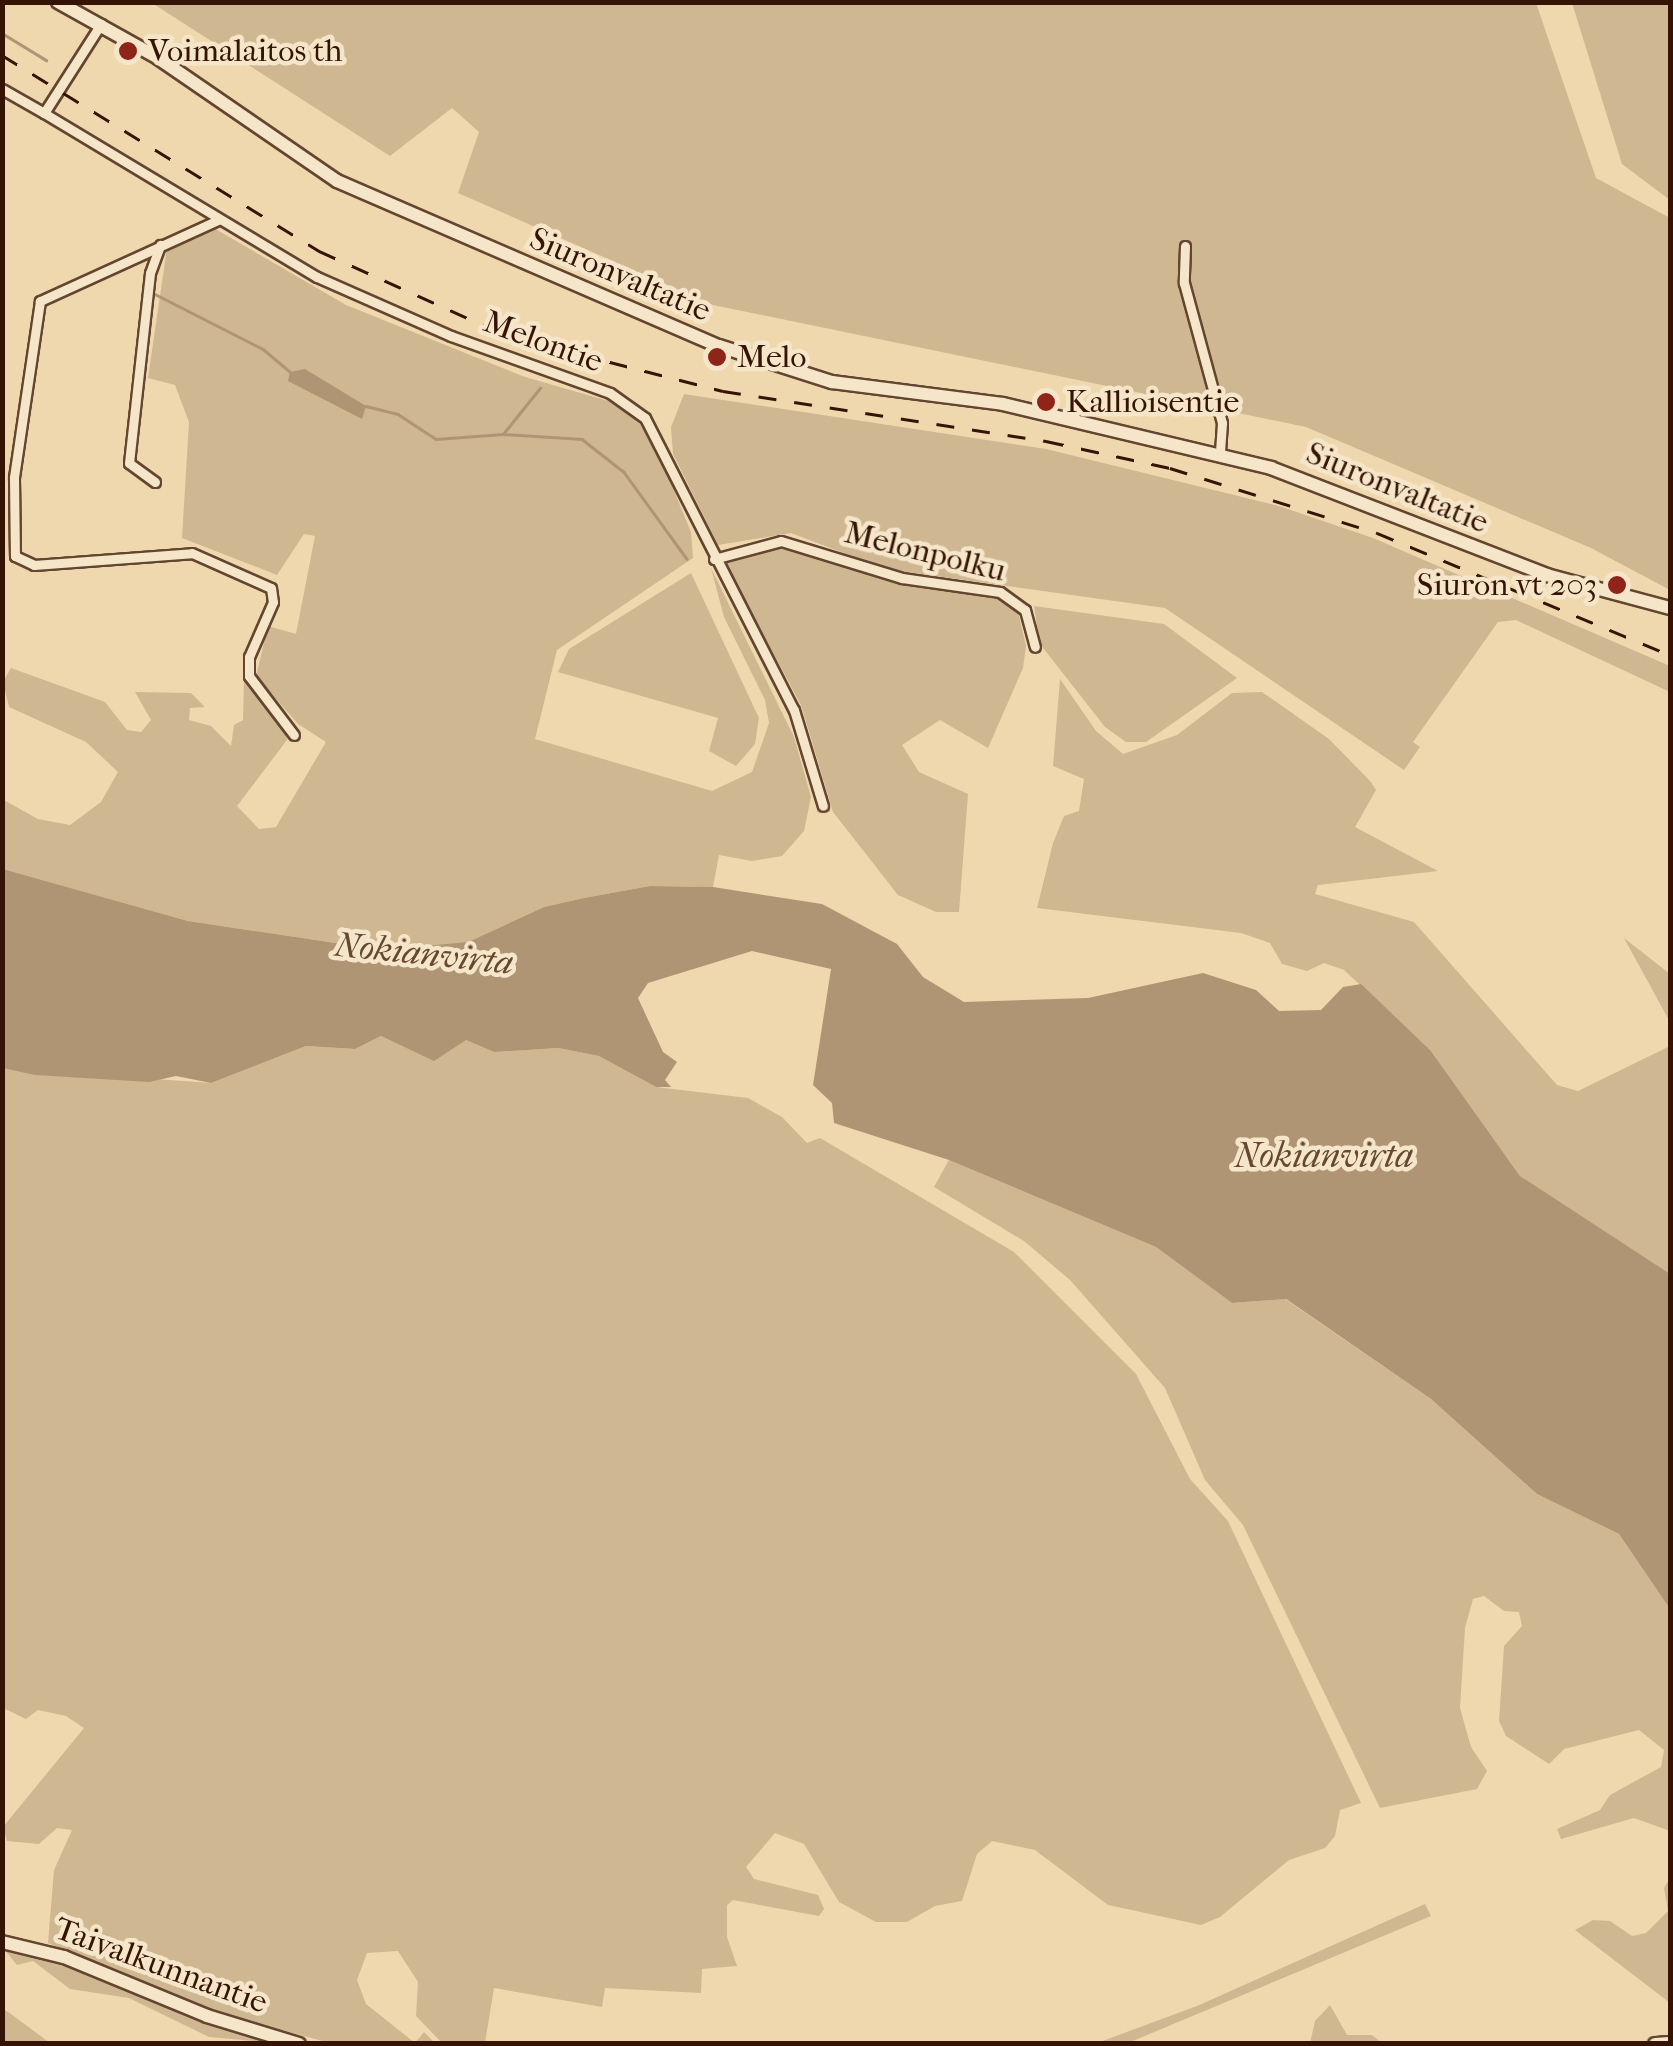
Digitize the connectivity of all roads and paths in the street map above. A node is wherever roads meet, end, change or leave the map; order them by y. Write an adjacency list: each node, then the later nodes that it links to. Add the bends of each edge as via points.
1 (58, 2): 2 (street, Siuronvaltatie)
2 (101, 24): 4 (street); 8 (street, Siuronvaltatie, via 337,181 719,346 832,382 1003,404)
3 (2, 89): 4 (street, Melontie)
4 (44, 113): 5 (street, Melontie)
5 (218, 220): 6 (street); 10 (street, Melontie, via 390,312 629,404 665,446)
6 (160, 245): 9 (street, via 150,273 129,464); 13 (street, via 40,301 14,478 15,556 34,566 192,553 271,588 273,602 249,657 249,676)
7 (1185, 246): 8 (street, via 1184,284 1222,423)
8 (1220, 455): 11 (street, Siuronvaltatie, via 1334,489 1547,575)
9 (155, 482)
10 (714, 559): 12 (street, Melonpolku, via 781,541 902,578 1000,592 1025,610); 14 (street, Melontie, via 794,710)
11 (1670, 608)
12 (1035, 647)
13 (294, 735)
14 (823, 806)
15 (2, 1942): 17 (street, Taivalkunnantie, via 64,1957 207,2016)
16 (1670, 2043): 18 (street)
17 (299, 2044)
18 (1655, 2044)

